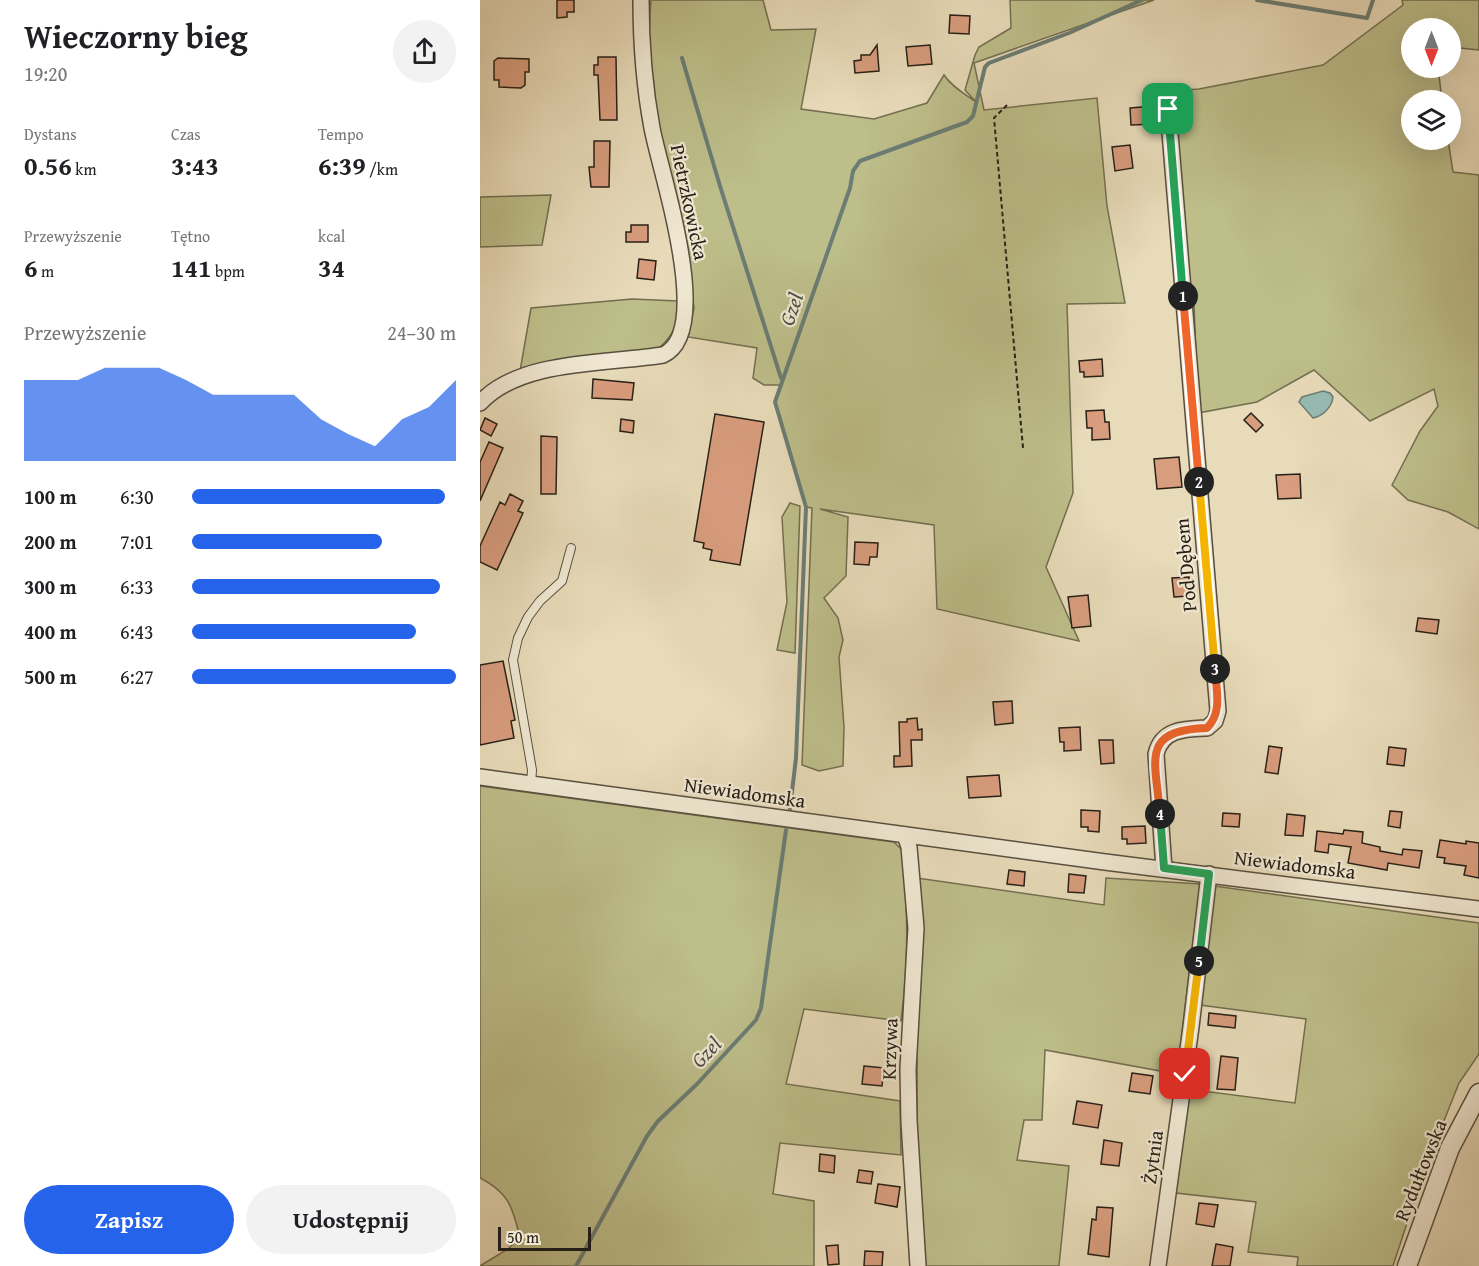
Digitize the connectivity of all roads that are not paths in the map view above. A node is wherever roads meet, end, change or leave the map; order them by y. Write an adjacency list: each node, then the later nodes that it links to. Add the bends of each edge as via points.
1 (641, 0): 3 (street, Pietrzkowicka, via 640,51 650,118 682,255 683,330 677,345 663,355 595,362 532,375 508,382)
2 (1168, 109): 8 (street, Pod Dębem, via 1218,711 1207,728 1167,735 1159,742 1156,754)
3 (480, 404)
4 (571, 548): 6 (lane, via 562,581 528,617 514,651)
5 (480, 777): 6 (street, Niewiadomska)
6 (531, 784): 7 (street, Niewiadomska)
7 (905, 835): 8 (street, Niewiadomska); 12 (street, Krzywa, via 915,928 908,1111)
8 (1164, 868): 9 (street, Niewiadomska)
9 (1209, 874): 10 (street, Niewiadomska); 13 (street, Żytnia)
10 (1479, 909)
11 (1479, 1093): 14 (street, Rydułtowska, via 1450,1148)
12 (918, 1266)
13 (1158, 1266)
14 (1407, 1266)

